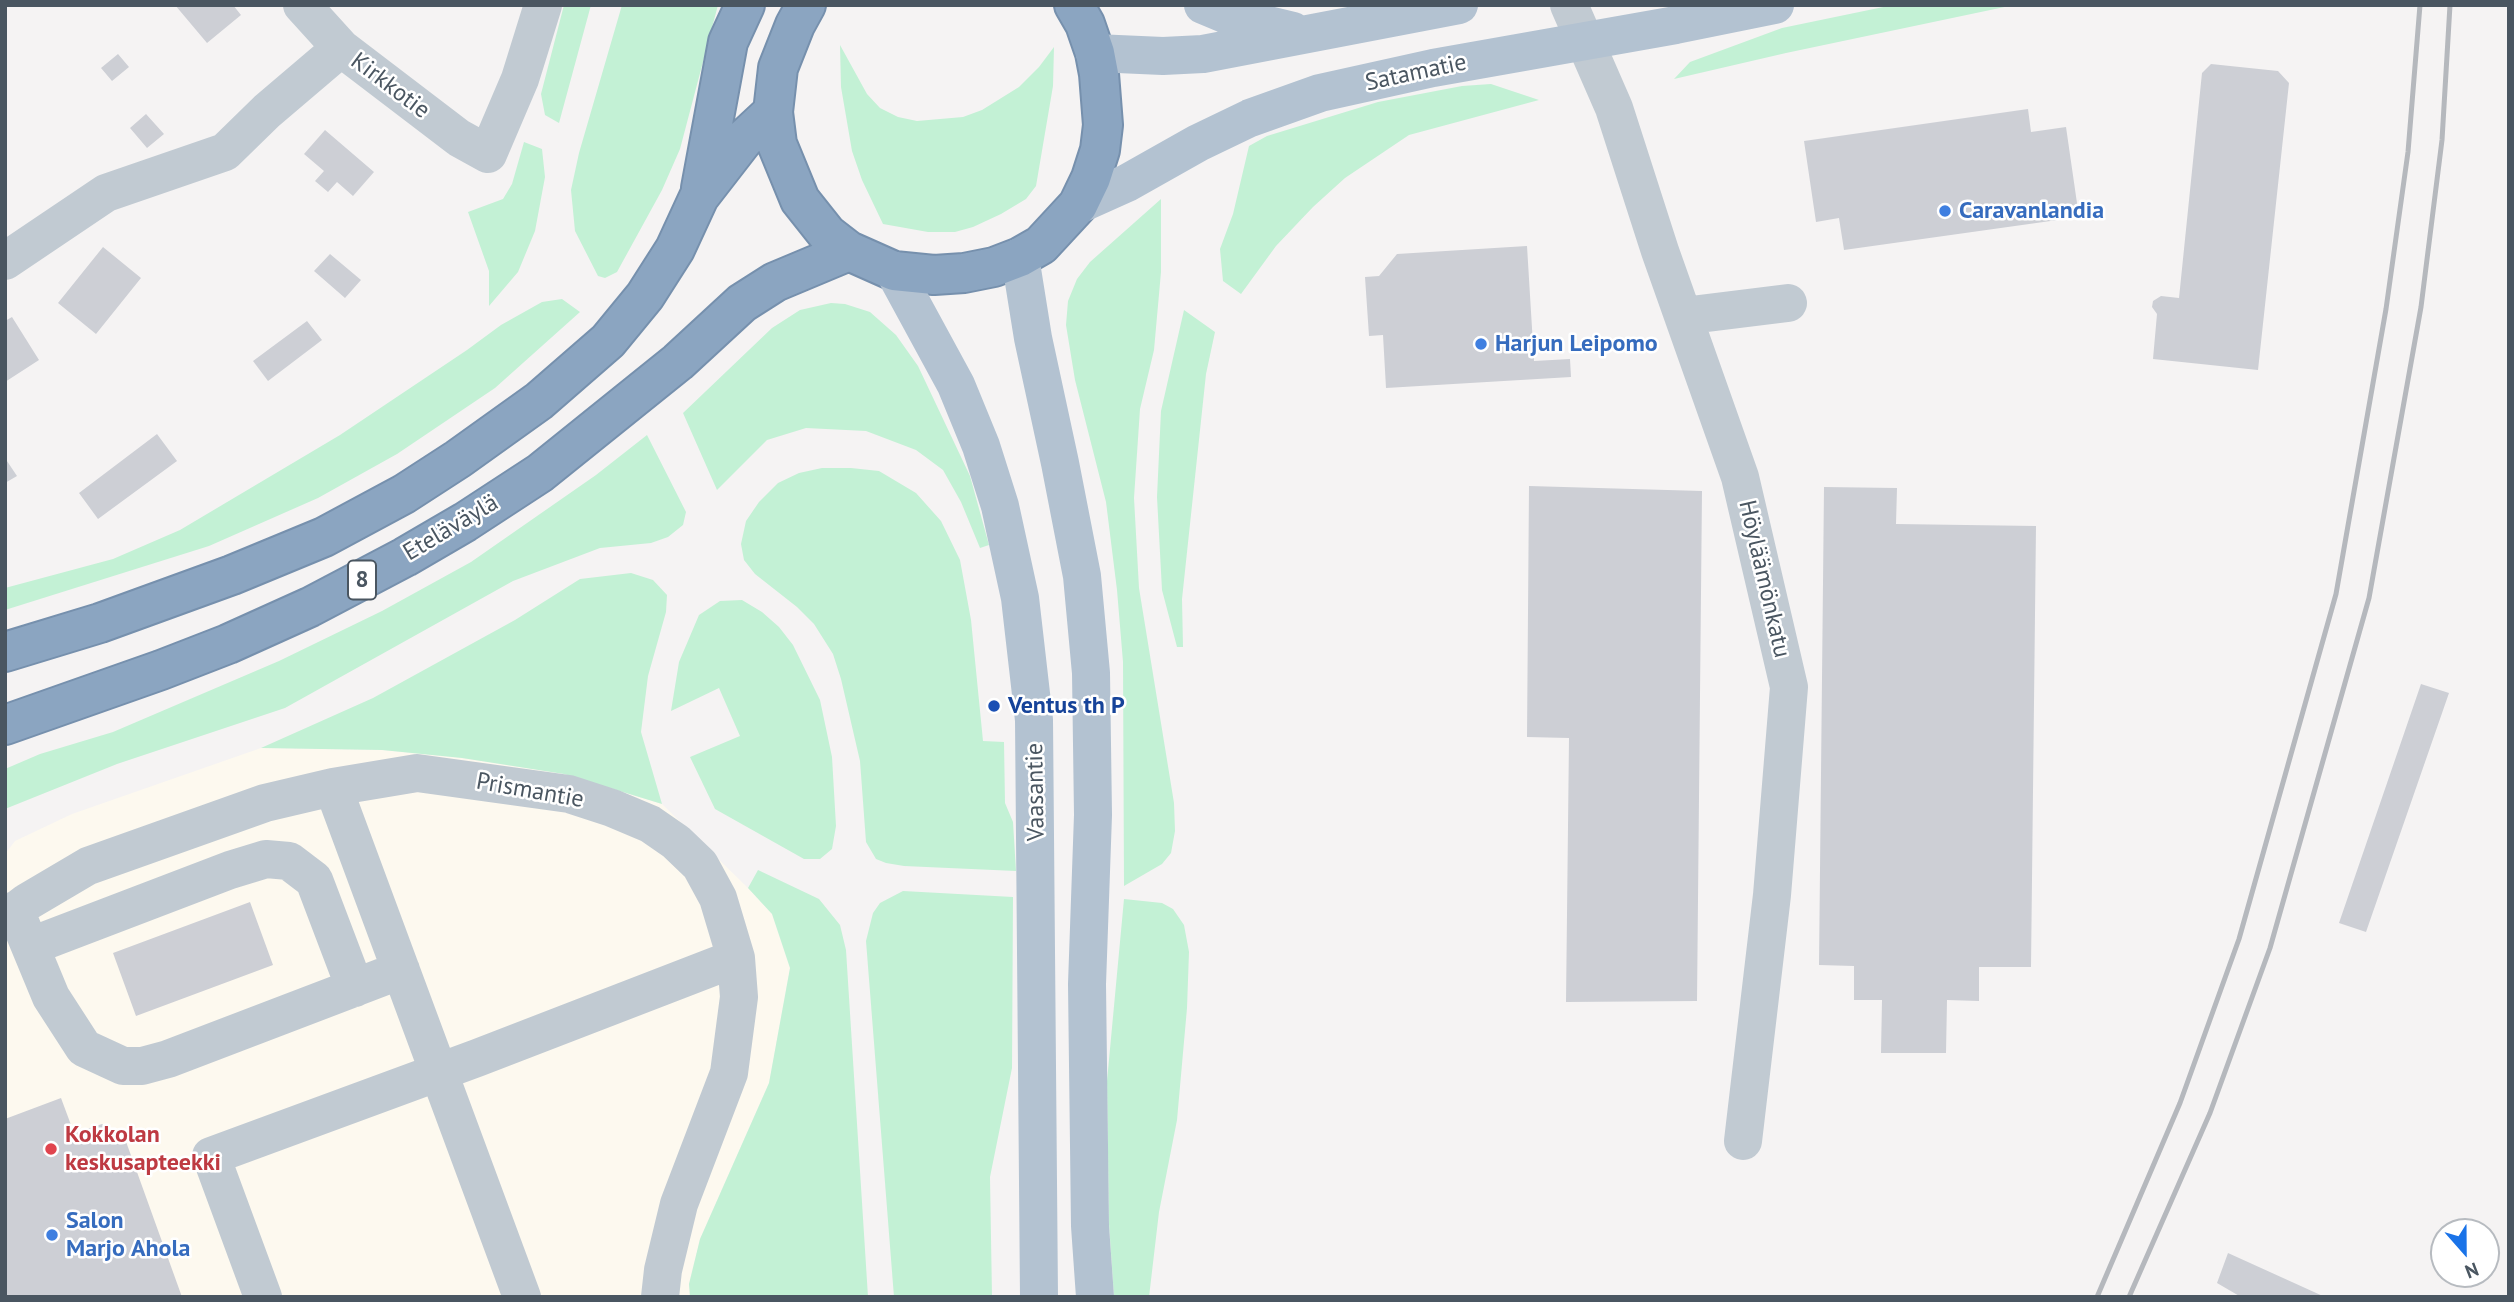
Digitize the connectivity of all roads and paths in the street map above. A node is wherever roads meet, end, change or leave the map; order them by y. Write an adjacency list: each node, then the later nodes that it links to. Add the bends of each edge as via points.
1 (302, 5): 12 (street, Kirkkotie)
2 (543, 5): 12 (street, Kirkkotie, via 520,79 488,154 459,138)
3 (745, 5): 15 (highway, via 728,42)
4 (806, 5): 14 (highway, via 778,68)
5 (1074, 5): 13 (highway)
6 (1203, 5): 10 (main road)
7 (1459, 5): 10 (main road)
8 (1569, 5): 11 (street, Höyläämönkatu)
9 (1775, 5): 11 (main road, Satamatie)
10 (1305, 34): 13 (main road, via 1203,54)
11 (1585, 41): 16 (main road, Satamatie, via 1320,93 1250,118); 22 (street, Höyläämönkatu, via 1614,108)
12 (341, 48): 19 (street, via 225,152 106,193)
13 (1095, 53): 16 (highway, via 1103,125 1100,150)
14 (773, 112): 15 (highway, via 744,139); 17 (highway, via 777,144 800,200 827,234)
15 (699, 197): 23 (highway, 8, via 675,249 608,341 539,401 404,494 324,537 232,575)
16 (1078, 205): 18 (highway, via 1041,245)
17 (849, 251): 20 (highway); 24 (highway, Eteläväylä / 8, via 775,282 742,303 678,362 540,473 405,557 228,644)
18 (1020, 257): 20 (highway, via 964,273); 36 (main road, via 1032,338 1082,576 1091,673 1093,815 1087,984)
19 (5, 261)
20 (894, 271): 35 (main road, Vaasantie, via 956,385 981,446 1020,598 1034,720)
21 (1788, 303): 22 (street)
22 (1683, 316): 31 (street, Höyläämönkatu, via 1740,477 1789,687 1772,895)
23 (5, 652)
24 (5, 725)
25 (333, 787): 26 (street, Prismantie, via 265,803 88,866); 27 (street, Prismantie, via 417,773 569,794 650,824 700,866 718,898); 28 (street)
26 (17, 925): 29 (street, via 266,859 289,861 314,880); 29 (street, via 51,997 84,1048 122,1066 168,1059)
27 (736, 958): 30 (street); 34 (street, Prismantie, via 739,997 729,1073 679,1204)
28 (401, 970): 29 (street); 30 (street)
29 (355, 988)
30 (439, 1072): 32 (street, via 211,1156); 33 (street)
31 (1743, 1141)
32 (263, 1297)
33 (522, 1297)
34 (660, 1297)
35 (1039, 1297)
36 (1095, 1297)

